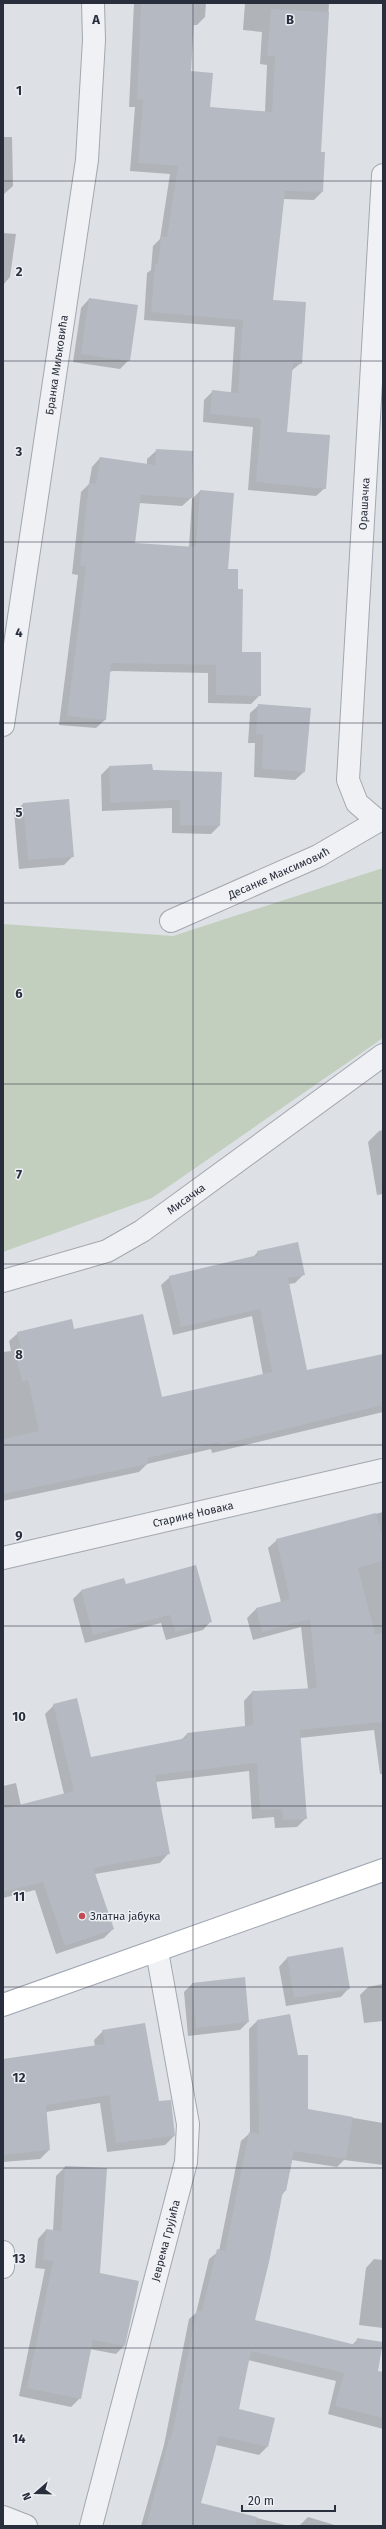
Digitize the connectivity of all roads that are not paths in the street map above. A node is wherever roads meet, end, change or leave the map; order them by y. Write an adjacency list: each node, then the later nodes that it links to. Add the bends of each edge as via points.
1 (93, 3): 3 (street, Бранка Миљковића, via 94,40 87,160)
2 (383, 175): 4 (street, Орашачка, via 348,780 357,803)
3 (3, 725)
4 (381, 820): 5 (street, Десанке Максимовић, via 318,856)
5 (171, 921)
6 (383, 1055): 7 (street, Мисачка, via 136,1235 107,1252)
7 (3, 1281)
8 (383, 1470): 9 (street, Старине Новака)
9 (3, 1558)
10 (383, 1870): 11 (main road)
11 (157, 1951): 12 (main road); 17 (street, Јеврема Грујића, via 188,2124 186,2162)
12 (3, 2005)
13 (3, 2252): 14 (street)
14 (3, 2267)
15 (3, 2517): 16 (street)
16 (26, 2526)
17 (91, 2526)

